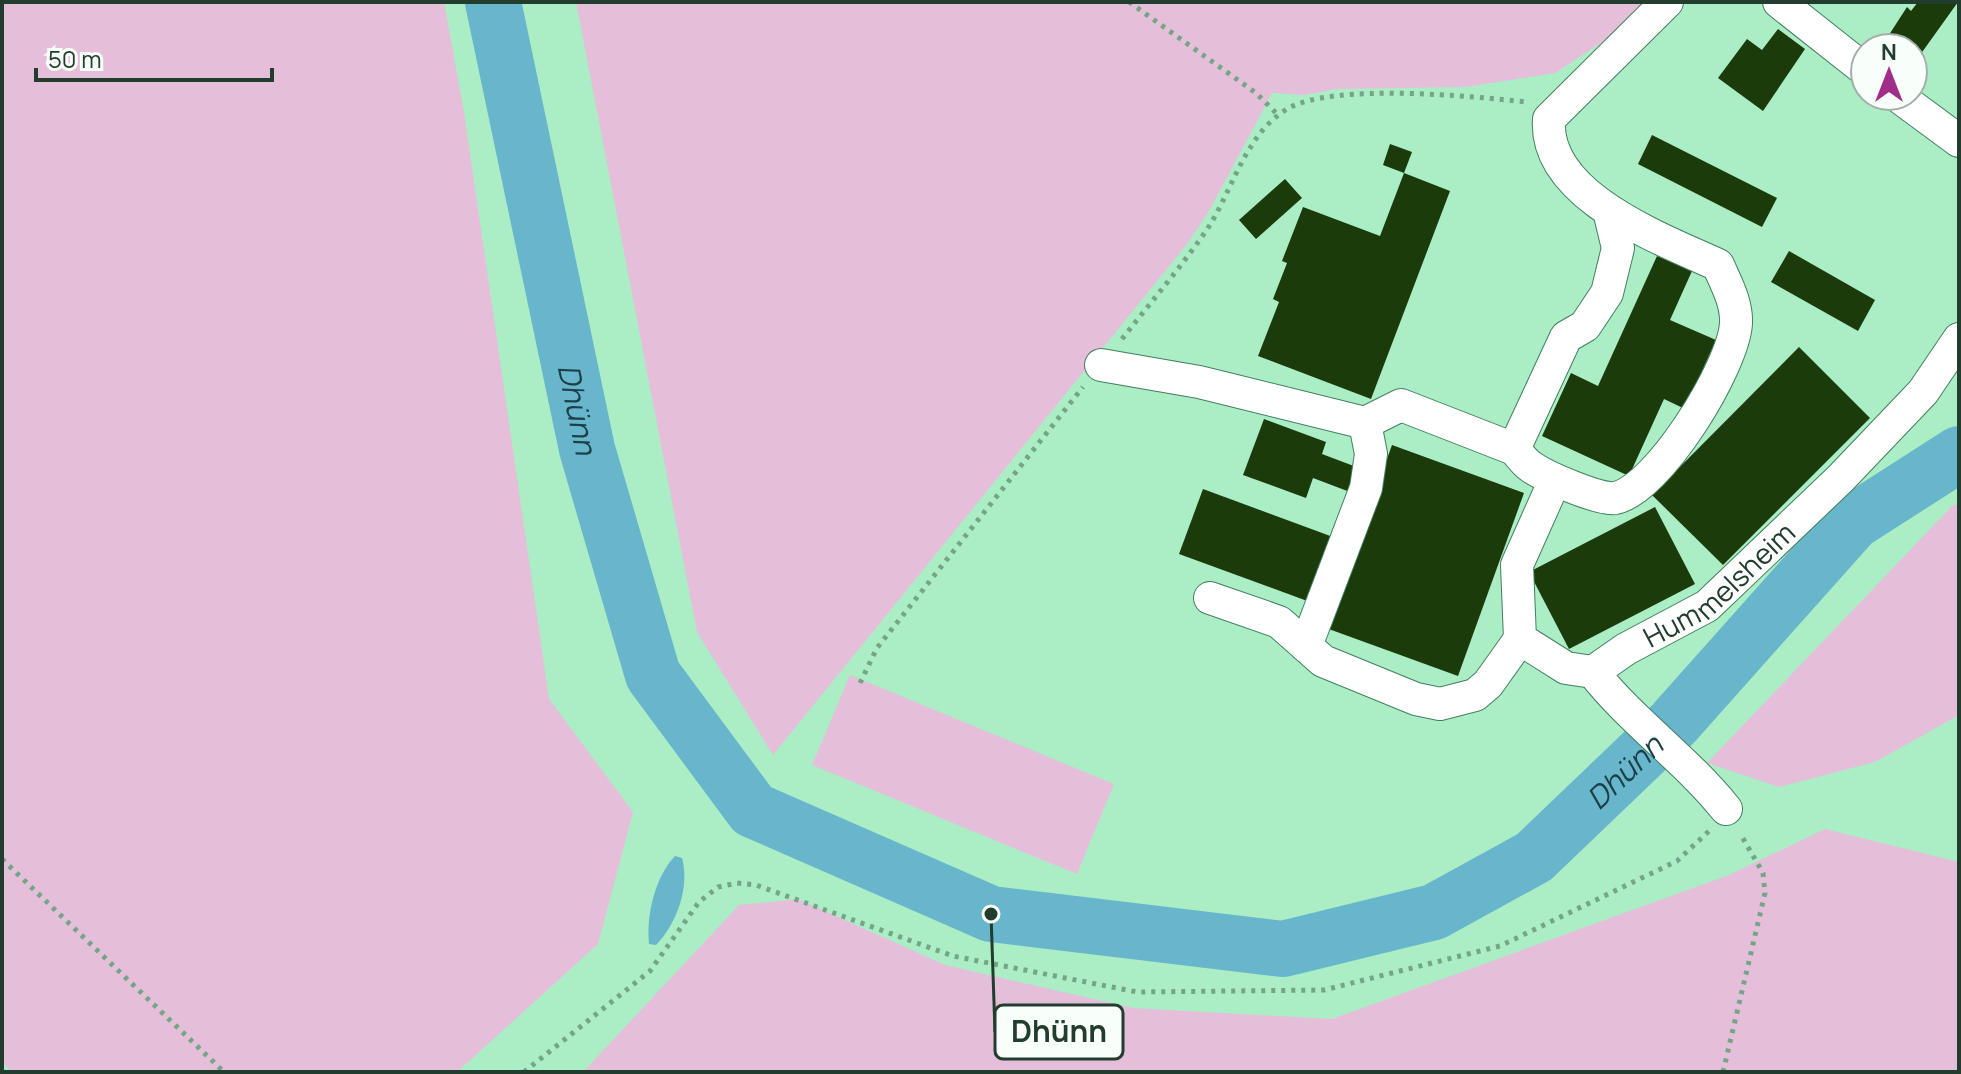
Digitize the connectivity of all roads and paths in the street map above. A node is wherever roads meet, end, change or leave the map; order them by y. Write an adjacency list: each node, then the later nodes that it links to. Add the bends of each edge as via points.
1 (1129, 2): 7 (path, via 1256,93)
2 (1667, 2): 5 (lane)
3 (1779, 2): 4 (lane)
4 (1849, 57)
5 (1559, 106): 7 (path, via 1359,95 1304,101); 9 (lane, via 1549,119 1549,142 1568,173)
6 (1920, 112): 8 (lane)
7 (1278, 115): 11 (path, via 1260,132 1208,227)
8 (1959, 141)
9 (1610, 215): 13 (lane, via 1618,248 1607,293 1585,326 1566,337); 14 (lane, via 1718,265 1736,322 1730,356 1685,431 1633,491 1612,499)
10 (1959, 339): 18 (lane, Hummelsheim, via 1914,402 1707,606)
11 (1101, 365): 12 (lane, via 1199,382); 19 (path, via 877,648)
12 (1365, 423): 13 (lane, via 1401,405); 17 (lane, via 1371,454 1366,488)
13 (1514, 449): 14 (lane, via 1531,467)
14 (1555, 480): 16 (lane, via 1517,565)
15 (1210, 598): 17 (lane, via 1279,622)
16 (1520, 639): 17 (lane, via 1482,690 1440,704 1323,661); 18 (lane, via 1566,668)
17 (1306, 646)
18 (1593, 672): 20 (lane)
19 (860, 683)
20 (1726, 809): 23 (path, via 1677,861 1500,946 1324,990 1137,992 953,956 756,885 718,887 699,902 650,971); 24 (path, via 1763,873 1765,893)
21 (2, 859): 22 (path)
22 (224, 1072)
23 (524, 1072)
24 (1723, 1072)

